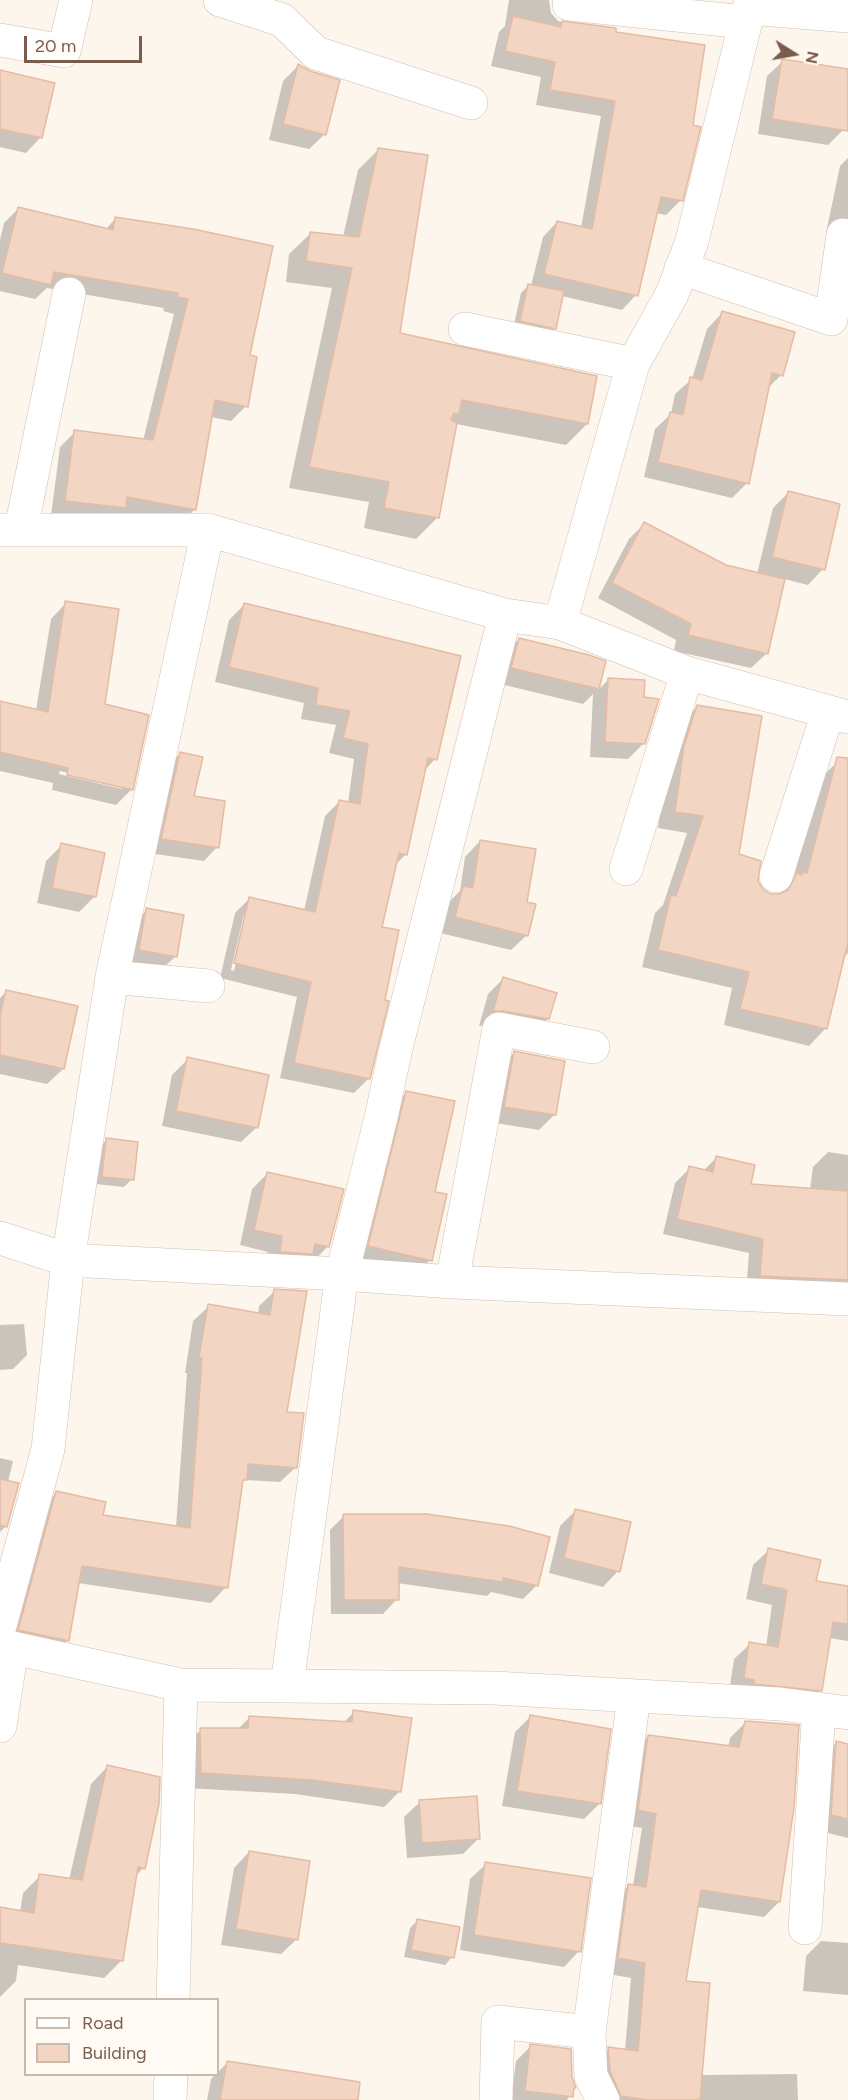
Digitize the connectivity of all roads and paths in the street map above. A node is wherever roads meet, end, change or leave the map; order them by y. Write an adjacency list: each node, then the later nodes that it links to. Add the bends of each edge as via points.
1 (76, 0): 6 (street, via 64,51)
2 (220, 0): 7 (street, via 282,20 316,53)
3 (569, 4): 4 (street)
4 (748, 10): 5 (street); 9 (street, via 692,241)
5 (848, 16)
6 (0, 40)
7 (471, 103)
8 (848, 237): 9 (street, via 843,235 831,319)
9 (681, 268): 12 (street, via 672,294)
10 (69, 294): 13 (street)
11 (465, 329): 12 (street)
12 (633, 364): 16 (street)
13 (10, 529): 14 (street)
14 (208, 530): 15 (street); 21 (street)
15 (505, 615): 16 (street); 26 (street)
16 (560, 622): 17 (street)
17 (687, 673): 18 (street); 19 (street)
18 (838, 714): 20 (street)
19 (626, 869)
20 (776, 876)
21 (112, 977): 22 (street); 25 (street)
22 (208, 986)
23 (593, 1047): 27 (street, via 499,1029)
24 (0, 1238): 25 (street)
25 (68, 1260): 26 (street); 29 (street, via 48,1449)
26 (342, 1274): 27 (street); 31 (street)
27 (452, 1282): 28 (street)
28 (848, 1299)
29 (4, 1640): 30 (street); 34 (street)
30 (181, 1685): 31 (street); 36 (street)
31 (287, 1685): 32 (street, via 494,1688)
32 (634, 1697): 33 (street, via 780,1704); 37 (street)
33 (834, 1711): 35 (street)
34 (0, 1726)
35 (805, 1928)
36 (173, 1998)
37 (589, 2032): 40 (street, via 498,2022); 41 (street, via 591,2076)
38 (171, 2076): 39 (street)
39 (170, 2100)
40 (496, 2100)
41 (603, 2100)

